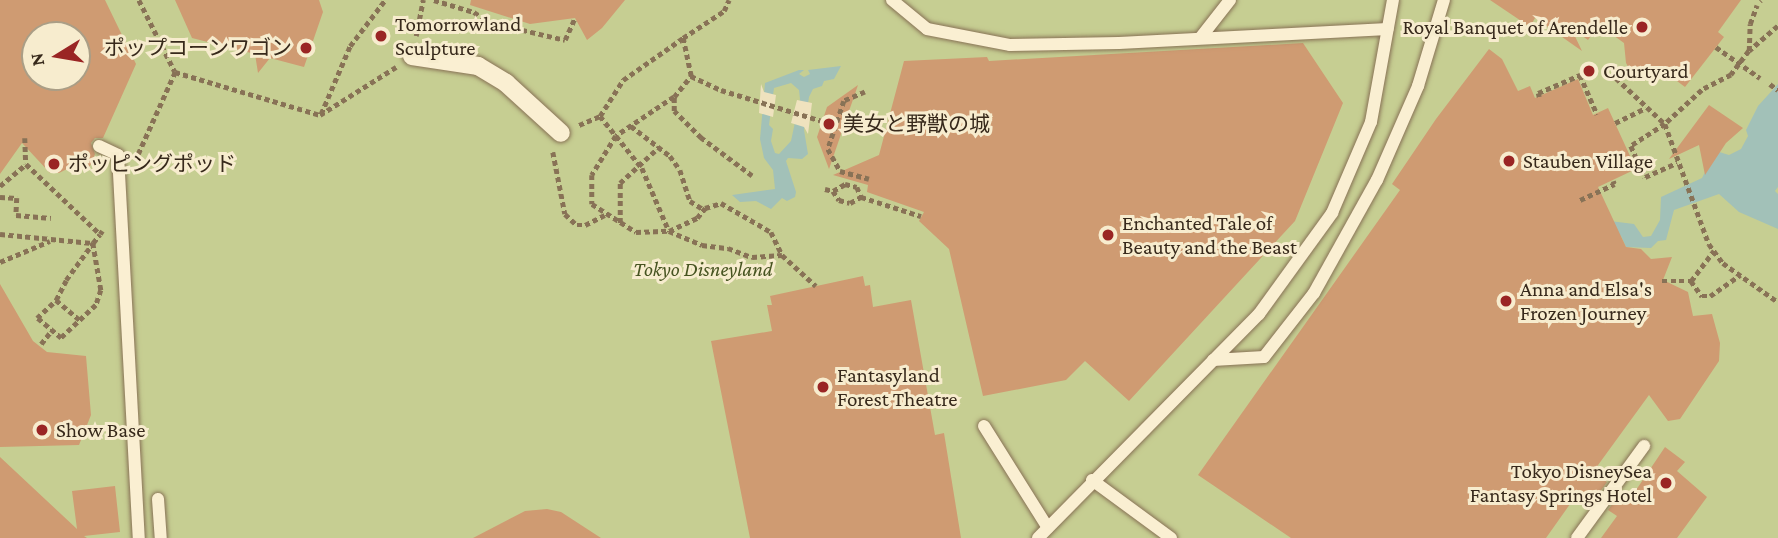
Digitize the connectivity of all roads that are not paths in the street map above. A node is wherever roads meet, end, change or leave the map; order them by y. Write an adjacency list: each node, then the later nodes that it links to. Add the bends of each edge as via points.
1 (892, 0): 6 (lane, via 927,29 1010,45)
2 (1230, 0): 6 (lane)
3 (1393, 0): 5 (lane)
4 (1444, 0): 10 (lane, via 1418,86 1377,180 1314,293 1264,357)
5 (1388, 29): 6 (lane); 10 (lane, via 1371,122 1332,213 1259,314)
6 (1201, 37)
7 (412, 56): 8 (street, via 478,66 506,83)
8 (561, 133)
9 (99, 146): 16 (lane, via 118,155)
10 (1213, 360): 13 (lane)
11 (984, 426): 15 (lane)
12 (1644, 446): 20 (lane)
13 (1093, 481): 15 (lane); 19 (lane)
14 (158, 499): 17 (lane)
15 (1048, 528): 18 (lane)
16 (139, 538)
17 (161, 538)
18 (1038, 538)
19 (1171, 538)
20 (1577, 538)

